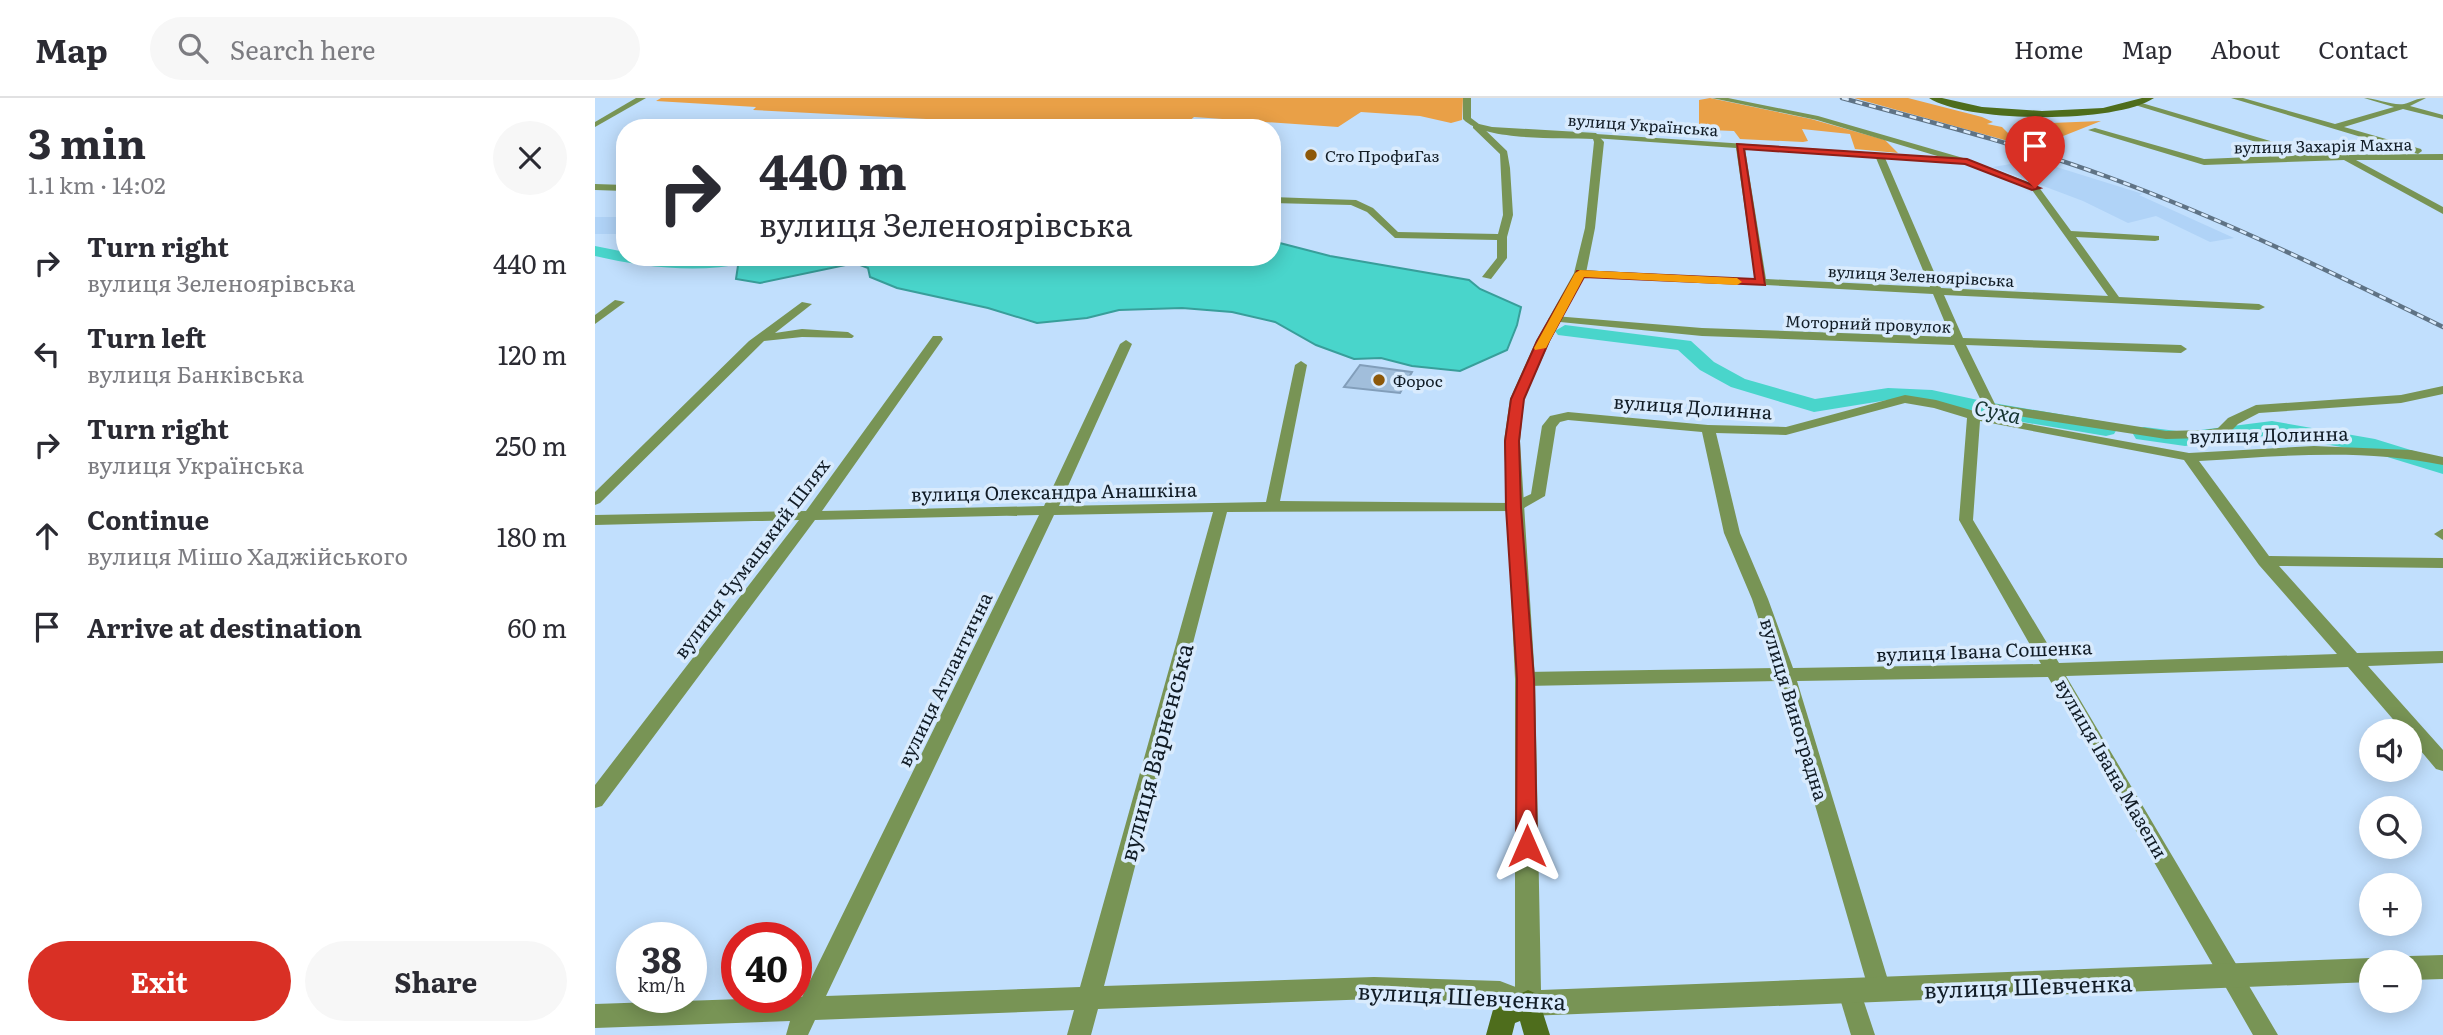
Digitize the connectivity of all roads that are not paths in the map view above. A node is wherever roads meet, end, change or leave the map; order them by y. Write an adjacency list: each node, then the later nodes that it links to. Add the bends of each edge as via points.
1 (642, 98): 14 (street)
2 (1467, 98): 15 (street, via 1467,119)
3 (1716, 98): 26 (street, via 1818,118)
4 (1923, 98): 11 (main road, via 1984,113 2030,117 2097,115)
5 (1933, 98): 11 (main road, via 2029,113)
6 (2150, 98): 10 (main road)
7 (2235, 98): 16 (street)
8 (2368, 98): 12 (street)
9 (2422, 98): 12 (street)
10 (2139, 103): 11 (main road); 22 (street)
11 (2125, 107)
12 (2403, 107): 13 (street); 16 (street)
13 (2443, 117)
14 (595, 125)
15 (1476, 125): 18 (street, вулиця Українська, via 1492,130); 32 (street, via 1504,153 1508,215)
16 (2337, 126): 20 (street)
17 (2092, 130): 22 (street, вулиця Захарія Махна, via 2204,162)
18 (1596, 136): 19 (street, вулиця Українська); 34 (street, via 1590,228)
19 (1740, 146): 21 (street, вулиця Українська); 36 (street)
20 (2403, 147): 24 (street, via 2414,153); 25 (street)
21 (1879, 155): 26 (street, вулиця Українська); 37 (street)
22 (2313, 157): 23 (street, вулиця Захарія Махна)
23 (2346, 157): 24 (street, вулиця Захарія Махна); 30 (street)
24 (2412, 157): 25 (street, вулиця Захарія Махна)
25 (2440, 157)
26 (1967, 162): 31 (street, via 2035,188)
27 (595, 187): 28 (street)
28 (616, 188)
29 (1281, 200): 32 (street, via 1353,202 1370,210 1395,235)
30 (2443, 211)
31 (2068, 234): 33 (street); 38 (street)
32 (1502, 237): 35 (street, via 1502,258)
33 (2155, 238)
34 (1580, 273): 36 (street, вулиця Зеленоярівська); 42 (street)
35 (1487, 277)
36 (1761, 283): 37 (street, вулиця Зеленоярівська)
37 (1937, 291): 38 (street, вулиця Зеленоярівська); 47 (street)
38 (2116, 300): 41 (street, вулиця Зеленоярівська)
39 (619, 302): 43 (street)
40 (806, 304): 45 (street)
41 (2259, 307)
42 (1554, 319): 47 (street, Моторний провулок, via 1702,332); 59 (street, via 1517,399 1512,441)
43 (595, 321)
44 (848, 336): 45 (street, via 802,333)
45 (759, 339): 56 (street)
46 (937, 340): 61 (street, вулиця Чумацький Шлях)
47 (1959, 342): 49 (street, Моторний провулок); 52 (street)
48 (1126, 344): 60 (street, вулиця Атлантична)
49 (2181, 349)
50 (1301, 365): 57 (street)
51 (2443, 390): 52 (street, вулиця Долинна, via 2401,398 2256,409 2222,432 2205,434 2167,435)
52 (1989, 416): 53 (street, вулиця Долинна, via 1905,400 1786,430); 54 (street, вулиця Долинна); 67 (street, вулиця Івана Мазепи, via 1966,520)
53 (1708, 429): 59 (street, вулиця Долинна, via 1569,416 1555,419 1549,426 1538,496); 68 (street, вулиця Виноградна, via 1732,533)
54 (2189, 457): 55 (street, вулиця Долинна, via 2314,450 2411,454); 63 (street)
55 (2443, 461)
56 (595, 500)
57 (1272, 506): 58 (street, вулиця Олександра Анашкіна); 59 (street, вулиця Олександра Анашкіна)
58 (1221, 508): 60 (street, вулиця Олександра Анашкіна); 78 (street, вулиця Варненська)
59 (1514, 508): 69 (street)
60 (1050, 509): 61 (street, вулиця Олександра Анашкіна); 79 (street, вулиця Атлантична)
61 (811, 515): 62 (street, вулиця Олександра Анашкіна); 71 (street, вулиця Чумацький Шлях)
62 (595, 520)
63 (2265, 561): 64 (street); 66 (street)
64 (2443, 564)
65 (2443, 657): 66 (street, вулиця Івана Сошенка)
66 (2351, 659): 67 (street, вулиця Івана Сошенка); 70 (street)
67 (2055, 670): 68 (street, вулиця Івана Сошенка); 75 (street, вулиця Івана Мазепи)
68 (1787, 677): 69 (street, вулиця Івана Сошенка); 76 (street, вулиця Виноградна)
69 (1525, 679): 80 (street)
70 (2443, 763)
71 (595, 800)
72 (2443, 967): 73 (street)
73 (2422, 968)
74 (2359, 971): 75 (street, вулиця Шевченка)
75 (2233, 978): 76 (street, вулиця Шевченка); 90 (street, вулиця Івана Мазепи)
76 (1879, 990): 77 (street, вулиця Шевченка)
77 (1850, 992): 80 (street, вулиця Шевченка); 89 (street)
78 (1089, 997): 80 (street, вулиця Шевченка, via 1374,988 1500,992); 81 (street, вулиця Шевченка); 85 (street, вулиця Варненська)
79 (812, 1000)
80 (1528, 1003): 87 (main road, via 1503,1015); 88 (main road)
81 (812, 1008)
82 (721, 1011): 84 (street, вулиця Шевченка)
83 (806, 1013): 86 (street, вулиця Атлантична)
84 (595, 1016)
85 (1081, 1028)
86 (797, 1032)
87 (1499, 1035)
88 (1537, 1035)
89 (1863, 1035)
90 (2266, 1035)

